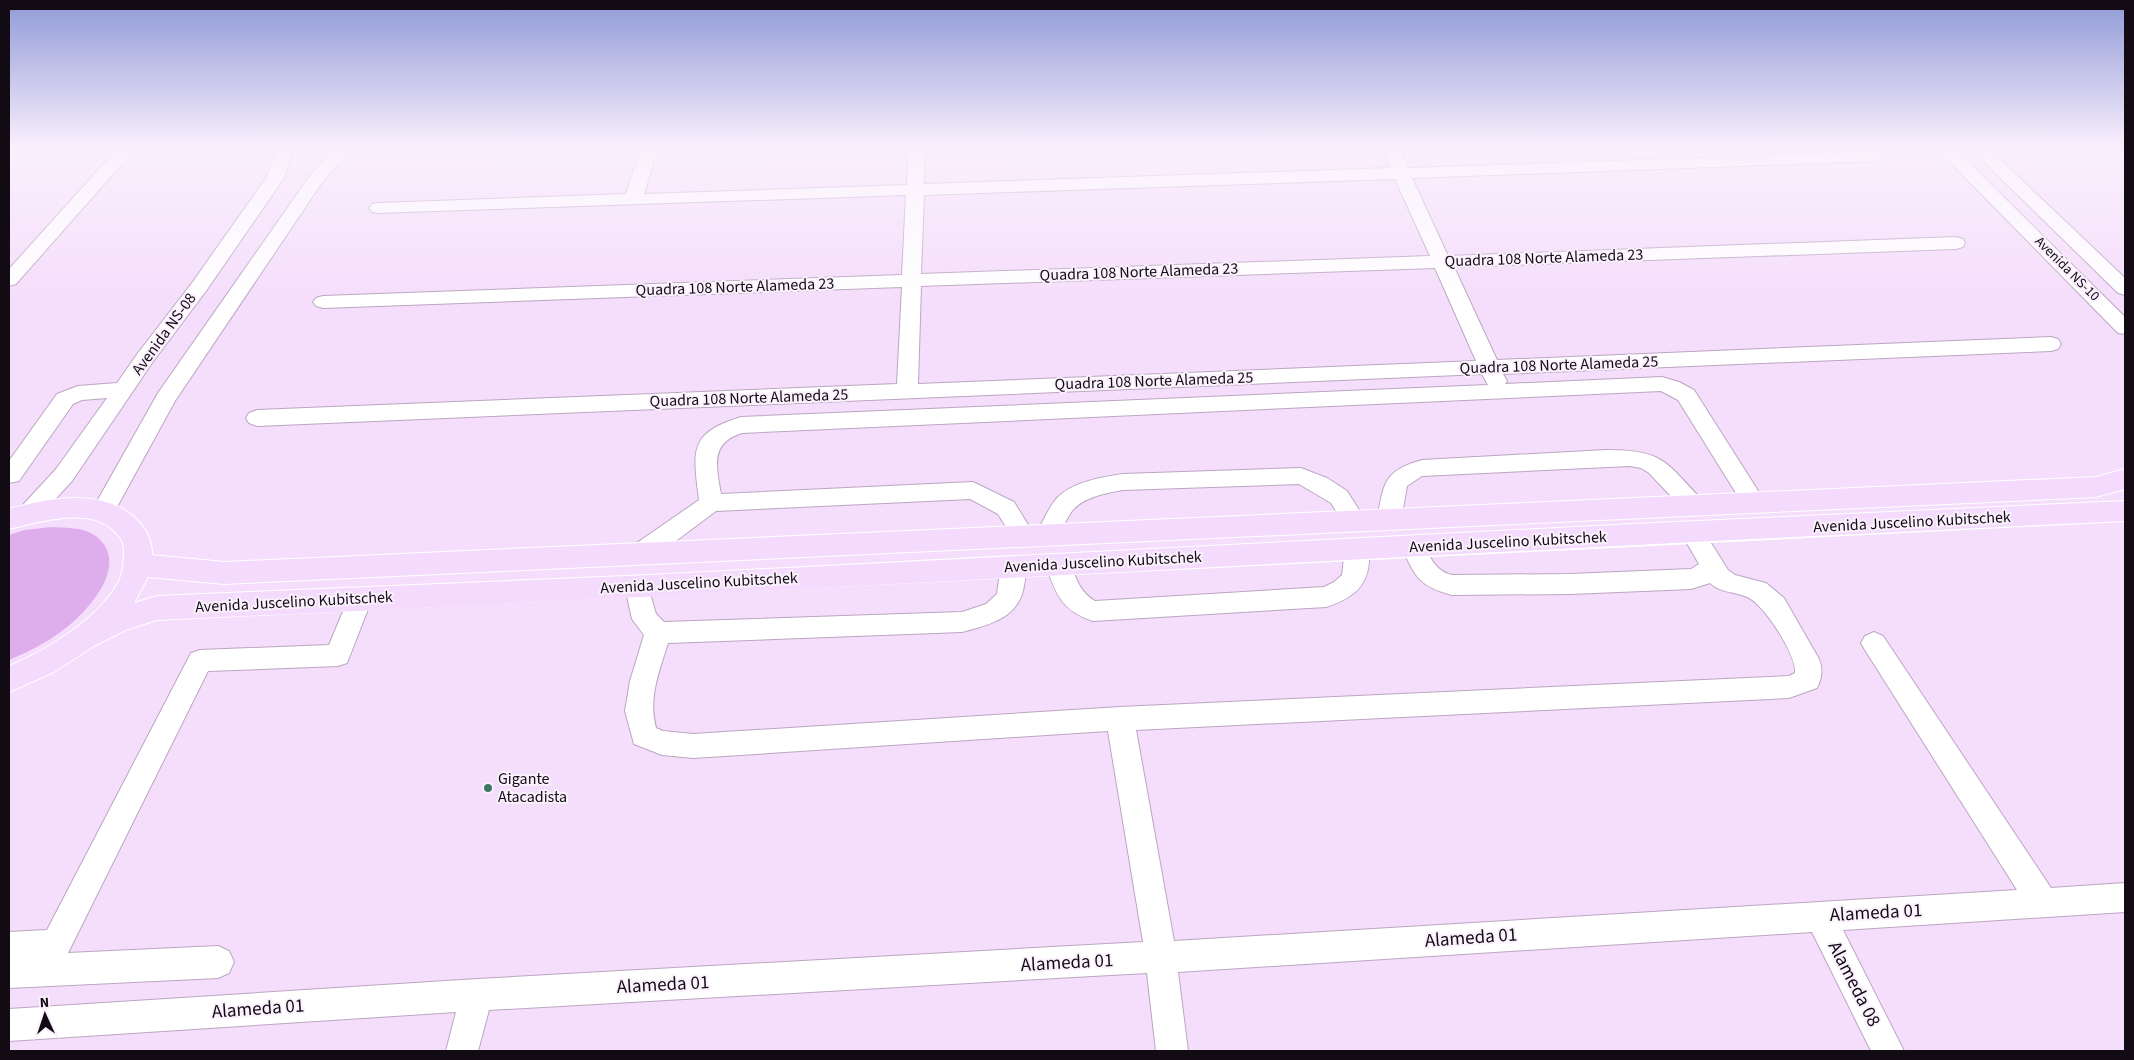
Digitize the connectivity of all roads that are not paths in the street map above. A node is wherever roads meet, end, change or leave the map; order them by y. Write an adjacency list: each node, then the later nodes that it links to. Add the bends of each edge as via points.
1 (83, 197): 13 (street)
2 (261, 197): 20 (street, Avenida NS-08)
3 (304, 197): 31 (street, via 166,398)
4 (681, 197): 9 (street)
5 (916, 197): 14 (street)
6 (1412, 197): 12 (street)
7 (1994, 197): 17 (street, Avenida NS-10)
8 (2030, 197): 15 (street, Avenida NS-10)
9 (633, 199): 10 (street)
10 (378, 208)
11 (1956, 243): 12 (street, Quadra 108 Norte Alameda 23)
12 (1441, 262): 14 (street, Quadra 108 Norte Alameda 23); 19 (street)
13 (9, 280)
14 (911, 280): 16 (street, Quadra 108 Norte Alameda 23); 21 (street)
15 (2125, 289)
16 (323, 302)
17 (2125, 328)
18 (2051, 344): 19 (street, Quadra 108 Norte Alameda 25)
19 (1489, 368): 21 (street, Quadra 108 Norte Alameda 25); 22 (street)
20 (124, 390): 26 (street, via 78,393 65,398); 32 (street, Avenida NS-08, via 64,475)
21 (907, 391): 23 (street, Quadra 108 Norte Alameda 25)
22 (1500, 391): 25 (street); 29 (street, via 1662,384 1672,387 1686,395 1693,404)
23 (745, 398): 24 (street, Quadra 108 Norte Alameda 25); 25 (street)
24 (257, 418)
25 (741, 425): 28 (street, via 727,429 709,446 706,456)
26 (11, 475)
27 (2125, 479): 29 (main road, Avenida Juscelino Kubitschek, via 2096,487)
28 (711, 503): 36 (street, via 973,490 1006,508); 39 (street)
29 (1754, 503): 34 (main road, Avenida Juscelino Kubitschek)
30 (2125, 511): 34 (main road, Avenida Juscelino Kubitschek)
31 (103, 512): 32 (main road, via 56,508); 41 (main road, via 125,523 138,541)
32 (19, 516)
33 (1389, 520): 34 (main road, Avenida Juscelino Kubitschek); 34 (street, via 1396,483 1408,471 1606,458 1647,461 1664,473); 35 (main road, Avenida Juscelino Kubitschek)
34 (1693, 520): 37 (main road, Avenida Juscelino Kubitschek); 43 (street)
35 (1354, 522): 36 (main road, Avenida Juscelino Kubitschek); 36 (street, via 1339,497 1301,476 1123,482 1075,496)
36 (1035, 537): 39 (main road, Avenida Juscelino Kubitschek)
37 (1413, 546): 38 (main road, Avenida Juscelino Kubitschek); 43 (street, via 1426,573 1436,581 1452,585 1691,579 1704,575)
38 (1357, 549): 40 (main road, Avenida Juscelino Kubitschek); 40 (street, via 1356,575 1352,584 1326,597 1093,611 1072,600)
39 (640, 554): 41 (main road, Avenida Juscelino Kubitschek, via 224,574)
40 (1058, 564): 42 (main road, Avenida Juscelino Kubitschek)
41 (138, 566): 47 (main road, via 129,588 112,613)
42 (1013, 566): 44 (main road, Avenida Juscelino Kubitschek); 46 (street, via 1012,592 1005,603 991,615 962,622)
43 (1712, 566): 50 (street, via 1728,583 1756,590 1775,605 1806,658 1808,680 1789,686)
44 (637, 587): 45 (main road, Avenida Juscelino Kubitschek); 46 (street, via 645,619)
45 (360, 599): 47 (main road, Avenida Juscelino Kubitschek, via 158,608 116,621); 55 (street, via 338,655 200,661)
46 (658, 633): 50 (street, via 643,681 638,711 644,736 662,744 692,746)
47 (86, 636): 49 (main road, via 39,667)
48 (1874, 643): 52 (street)
49 (9, 680)
50 (1120, 719): 56 (street)
51 (2125, 898): 52 (street, Alameda 01)
52 (2043, 903): 53 (street, Alameda 01)
53 (1820, 916): 56 (street, Alameda 01); 63 (street, Alameda 08)
54 (9, 947): 55 (street)
55 (49, 957): 57 (street); 58 (street)
56 (1161, 957): 59 (street, Alameda 01); 62 (street)
57 (218, 962)
58 (9, 972)
59 (477, 995): 60 (street, Alameda 01); 61 (street)
60 (9, 1025)
61 (462, 1051)
62 (1172, 1051)
63 (1888, 1051)

